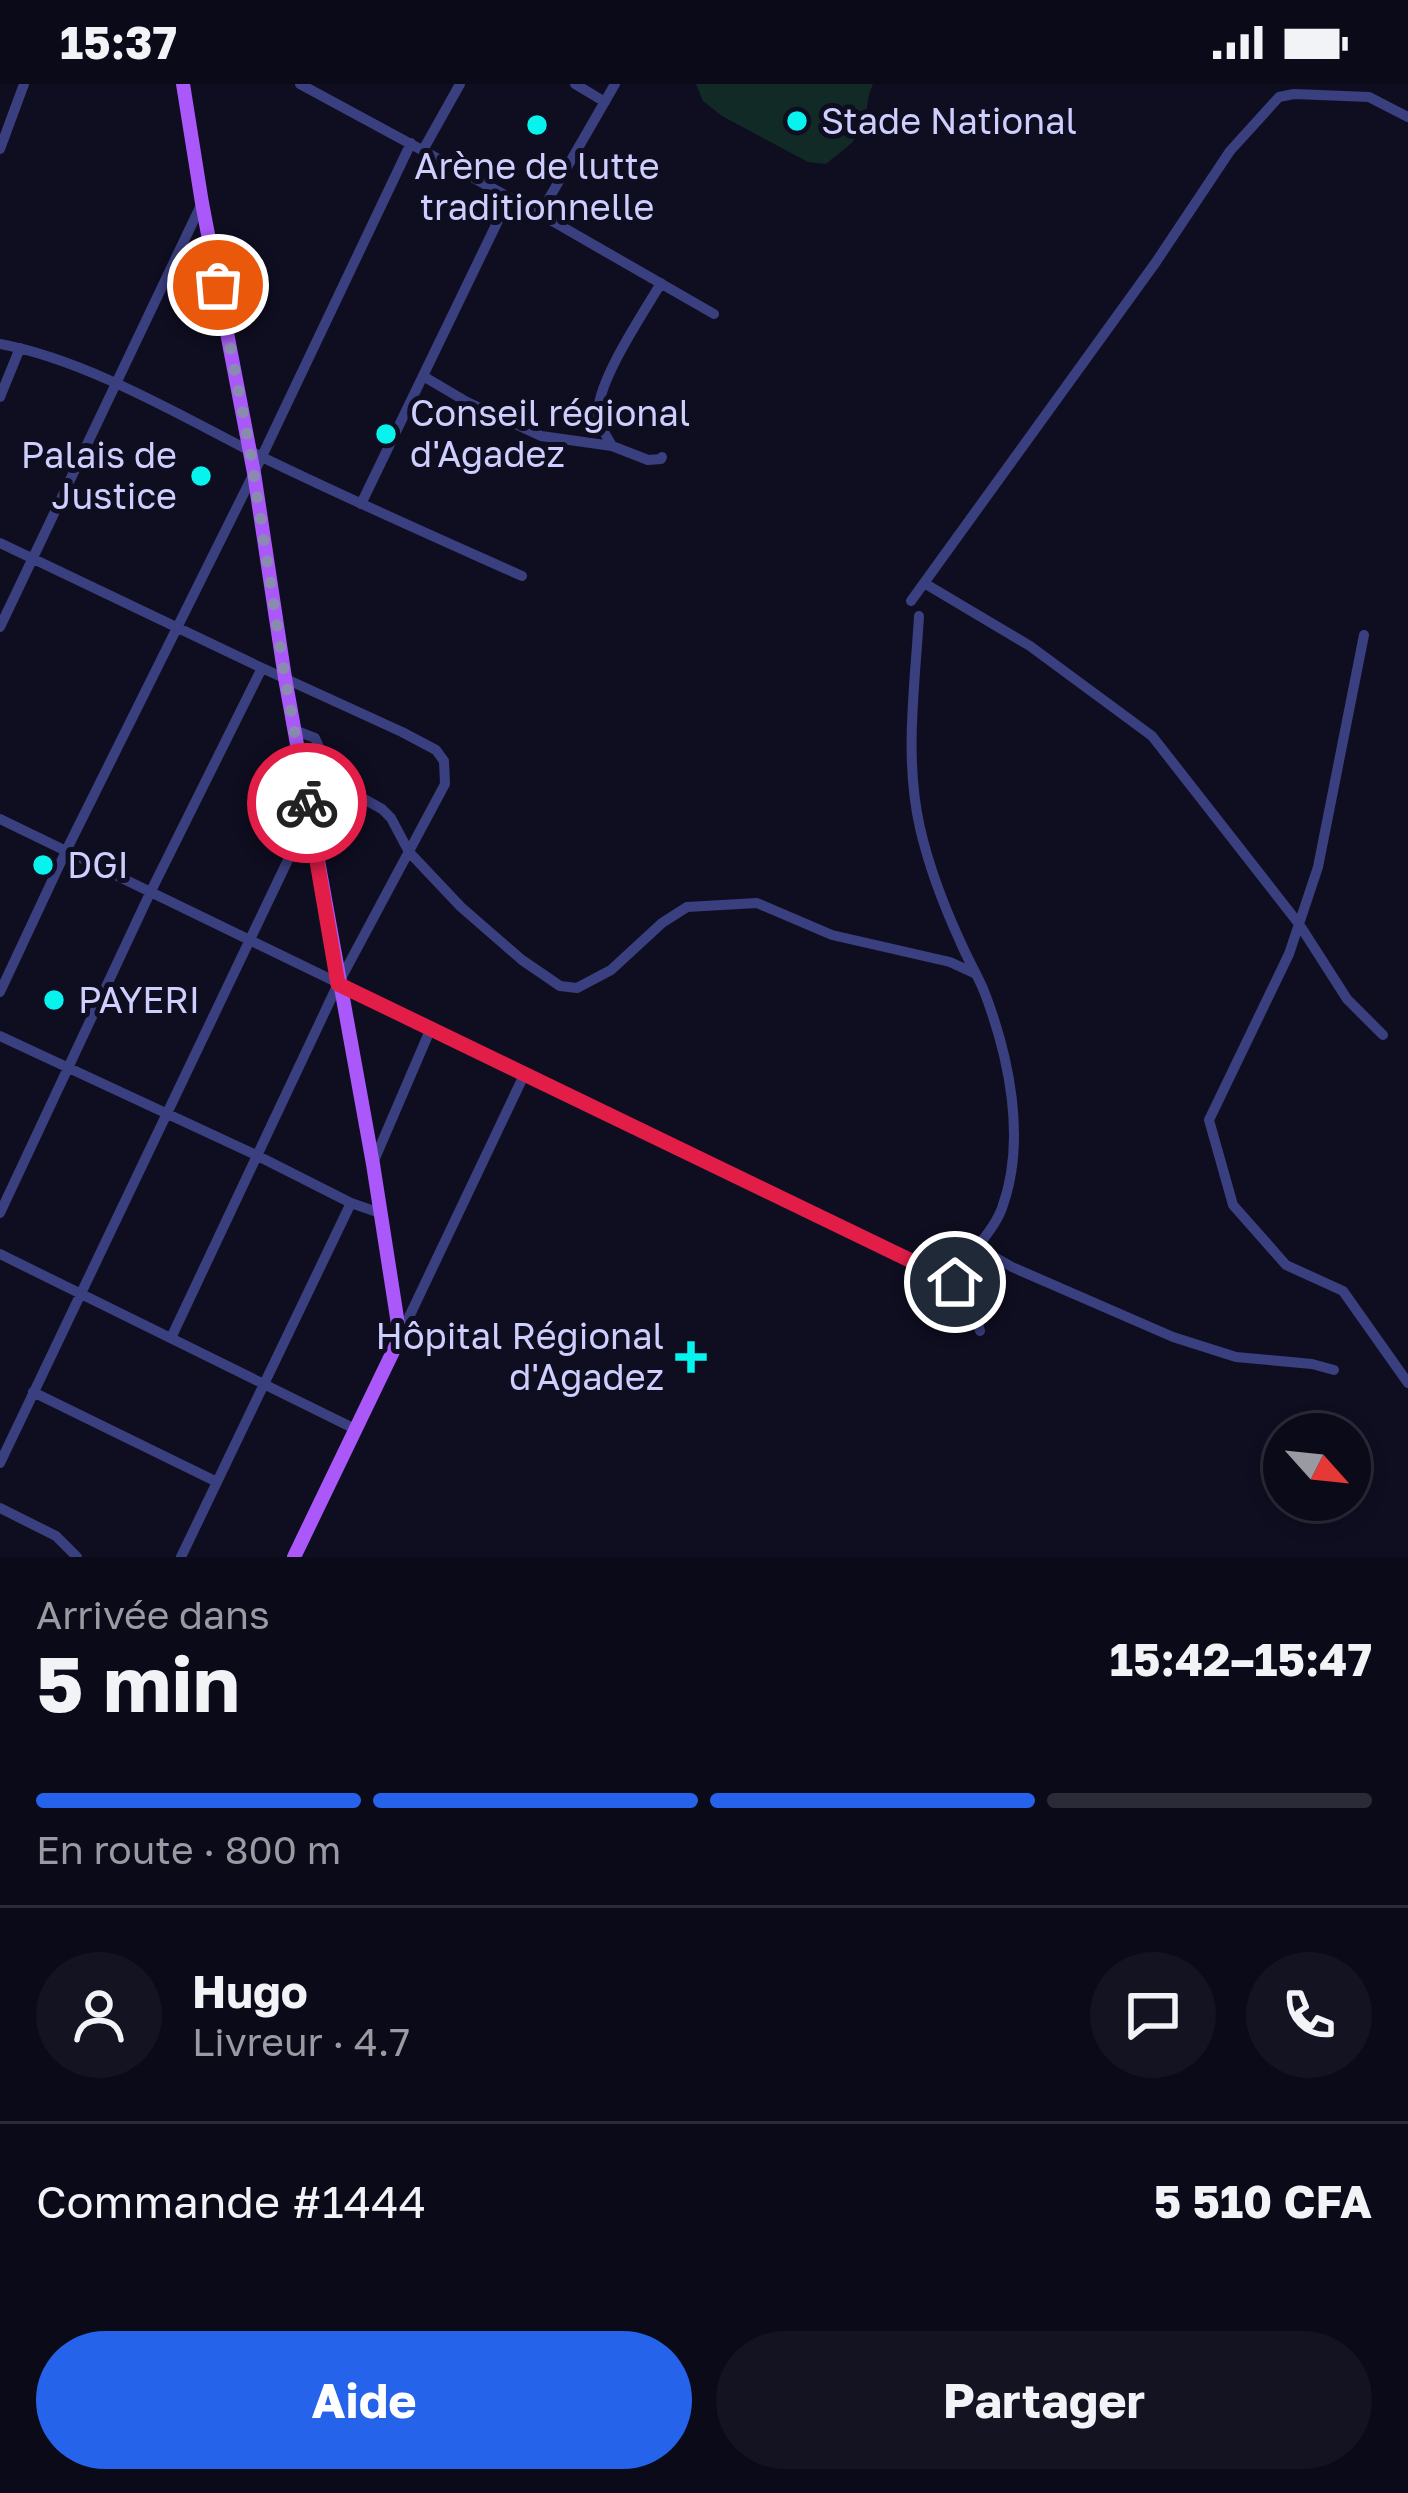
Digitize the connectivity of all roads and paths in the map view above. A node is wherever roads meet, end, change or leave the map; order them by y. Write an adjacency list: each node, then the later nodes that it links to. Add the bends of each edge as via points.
1 (24, 84): 10 (street)
2 (184, 84): 13 (main road)
3 (300, 84): 9 (street)
4 (460, 84): 11 (street)
5 (574, 84): 7 (street)
6 (615, 84): 7 (street)
7 (605, 102): 14 (street)
8 (1408, 117): 30 (street, via 1369,98 1279,97 1230,151)
9 (411, 143): 11 (street); 23 (street)
10 (0, 149)
11 (423, 150): 12 (street)
12 (509, 198): 14 (street); 19 (street)
13 (202, 203): 20 (street); 23 (main road)
14 (540, 214): 15 (street)
15 (661, 283): 16 (street); 22 (street, via 607,381 598,411)
16 (714, 314)
17 (0, 344): 18 (street)
18 (20, 348): 20 (street); 21 (street)
19 (423, 376): 22 (street, via 541,436); 26 (street)
20 (115, 384): 23 (street); 28 (street)
21 (0, 397)
22 (612, 446): 24 (street)
23 (255, 453): 25 (main road); 26 (street)
24 (662, 457)
25 (254, 472): 34 (street); 37 (main road)
26 (361, 504): 29 (street)
27 (0, 543): 28 (street)
28 (32, 559): 33 (street); 34 (street)
29 (522, 576)
30 (924, 583): 31 (street); 44 (street, via 1030,646 1152,736)
31 (911, 601)
32 (919, 616): 46 (street, via 910,743 919,824 936,887)
33 (0, 627)
34 (177, 628): 36 (street); 41 (street)
35 (1364, 635): 44 (street, via 1318,867)
36 (262, 668): 37 (street); 43 (street)
37 (285, 678): 38 (main road); 42 (street, via 445,761 445,784)
38 (294, 730): 39 (main road); 42 (street, via 315,738 335,783 382,809)
39 (310, 816): 45 (street); 47 (main road)
40 (0, 819): 41 (street)
41 (66, 851): 43 (street); 48 (street)
42 (409, 852): 46 (street, via 461,907 560,986 577,988 611,970 687,907 758,903 832,935); 47 (street)
43 (150, 893): 45 (street); 52 (street)
44 (1299, 924): 50 (street, via 1347,999); 68 (street, via 1209,1120 1233,1205 1286,1265 1343,1291)
45 (249, 941): 47 (street); 54 (street)
46 (976, 974): 60 (street, via 1003,1053 1013,1116 1002,1209)
47 (338, 984): 49 (street); 55 (street); 56 (main road)
48 (0, 992)
49 (431, 1028): 53 (street); 56 (street)
50 (1383, 1035)
51 (0, 1036): 52 (street)
52 (68, 1068): 54 (street); 58 (street)
53 (525, 1073): 62 (street); 65 (street)
54 (166, 1114): 55 (street); 63 (street)
55 (258, 1156): 57 (street); 66 (street)
56 (373, 1164): 59 (main road)
57 (351, 1203): 59 (street); 69 (street)
58 (0, 1213)
59 (380, 1213): 65 (main road)
60 (977, 1246): 62 (street, via 940,1240); 67 (street, via 1173,1337 1236,1357)
61 (0, 1254): 63 (street)
62 (920, 1264): 64 (street, via 966,1290)
63 (79, 1293): 66 (street); 70 (street)
64 (980, 1331)
65 (400, 1337): 71 (main road)
66 (171, 1338): 69 (street)
67 (1334, 1370)
68 (1408, 1383)
69 (263, 1384): 71 (street); 73 (street)
70 (33, 1392): 72 (street); 73 (street)
71 (356, 1429): 77 (main road)
72 (0, 1463)
73 (217, 1482): 76 (street)
74 (0, 1508): 75 (street, via 56,1536)
75 (70, 1554)
76 (181, 1557)
77 (294, 1557)

